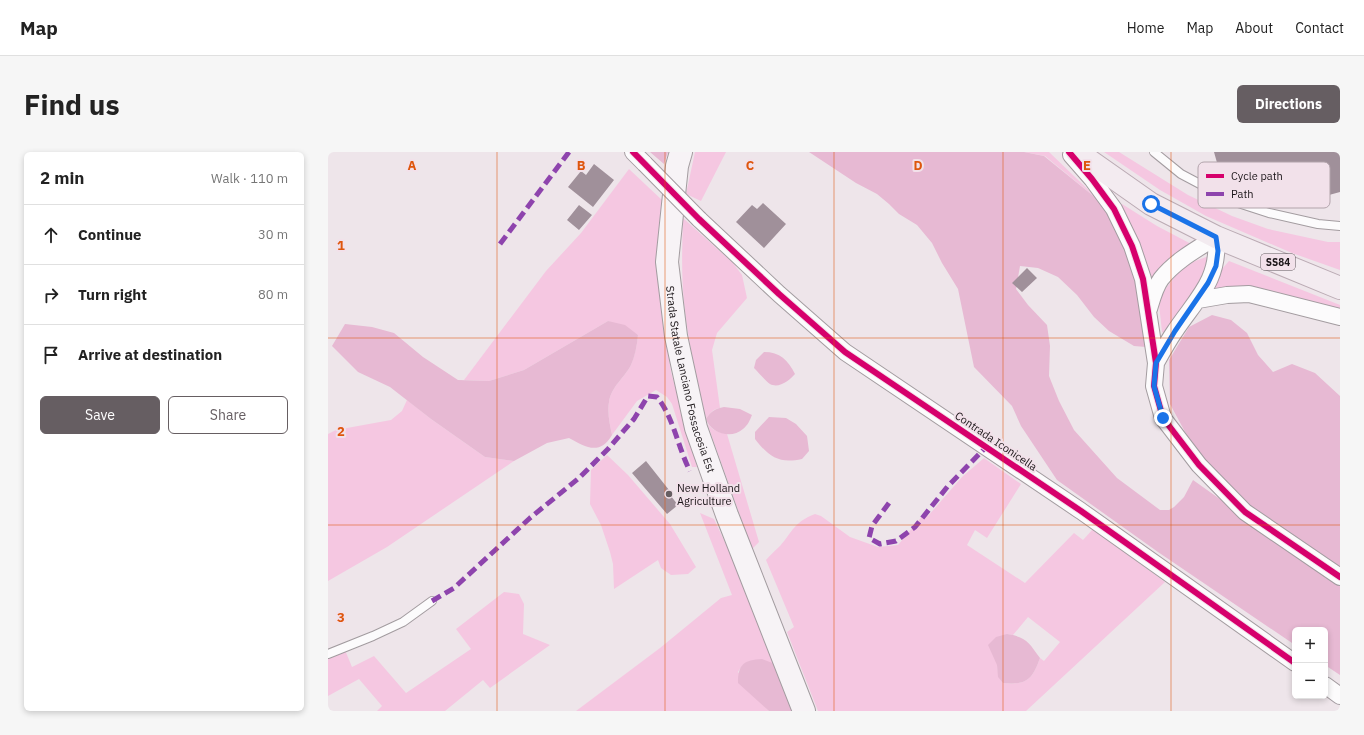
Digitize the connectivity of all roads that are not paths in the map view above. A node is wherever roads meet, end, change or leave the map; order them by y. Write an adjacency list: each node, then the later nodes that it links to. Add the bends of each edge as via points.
1 (633, 152): 18 (street, Contrada Iconicella, bridge, via 699,219 845,352 1081,511)
2 (681, 152): 21 (main road, Strada Statale Lanciano Fossacesia Est, via 677,166 668,262 676,336 696,428 727,515)
3 (1069, 152): 12 (street, via 1114,209 1132,246 1143,279)
4 (1077, 152): 9 (main road, SS84, via 1151,204)
5 (1154, 152): 6 (lane, via 1181,174)
6 (1198, 183)
7 (1254, 208): 8 (lane, via 1318,224)
8 (1340, 226)
9 (1216, 237): 10 (main road, SS84); 11 (street, via 1216,266); 12 (street, via 1175,265 1160,280)
10 (1340, 288)
11 (1198, 300): 13 (street, via 1226,294 1250,294); 14 (street)
12 (1148, 312): 14 (street)
13 (1340, 317)
14 (1156, 363): 15 (street, via 1154,386 1163,418 1199,465 1245,512)
15 (1340, 577)
16 (432, 600): 17 (lane, via 404,622)
17 (328, 654)
18 (1294, 663)
19 (1328, 687): 20 (street)
20 (1340, 696)
21 (804, 711)

